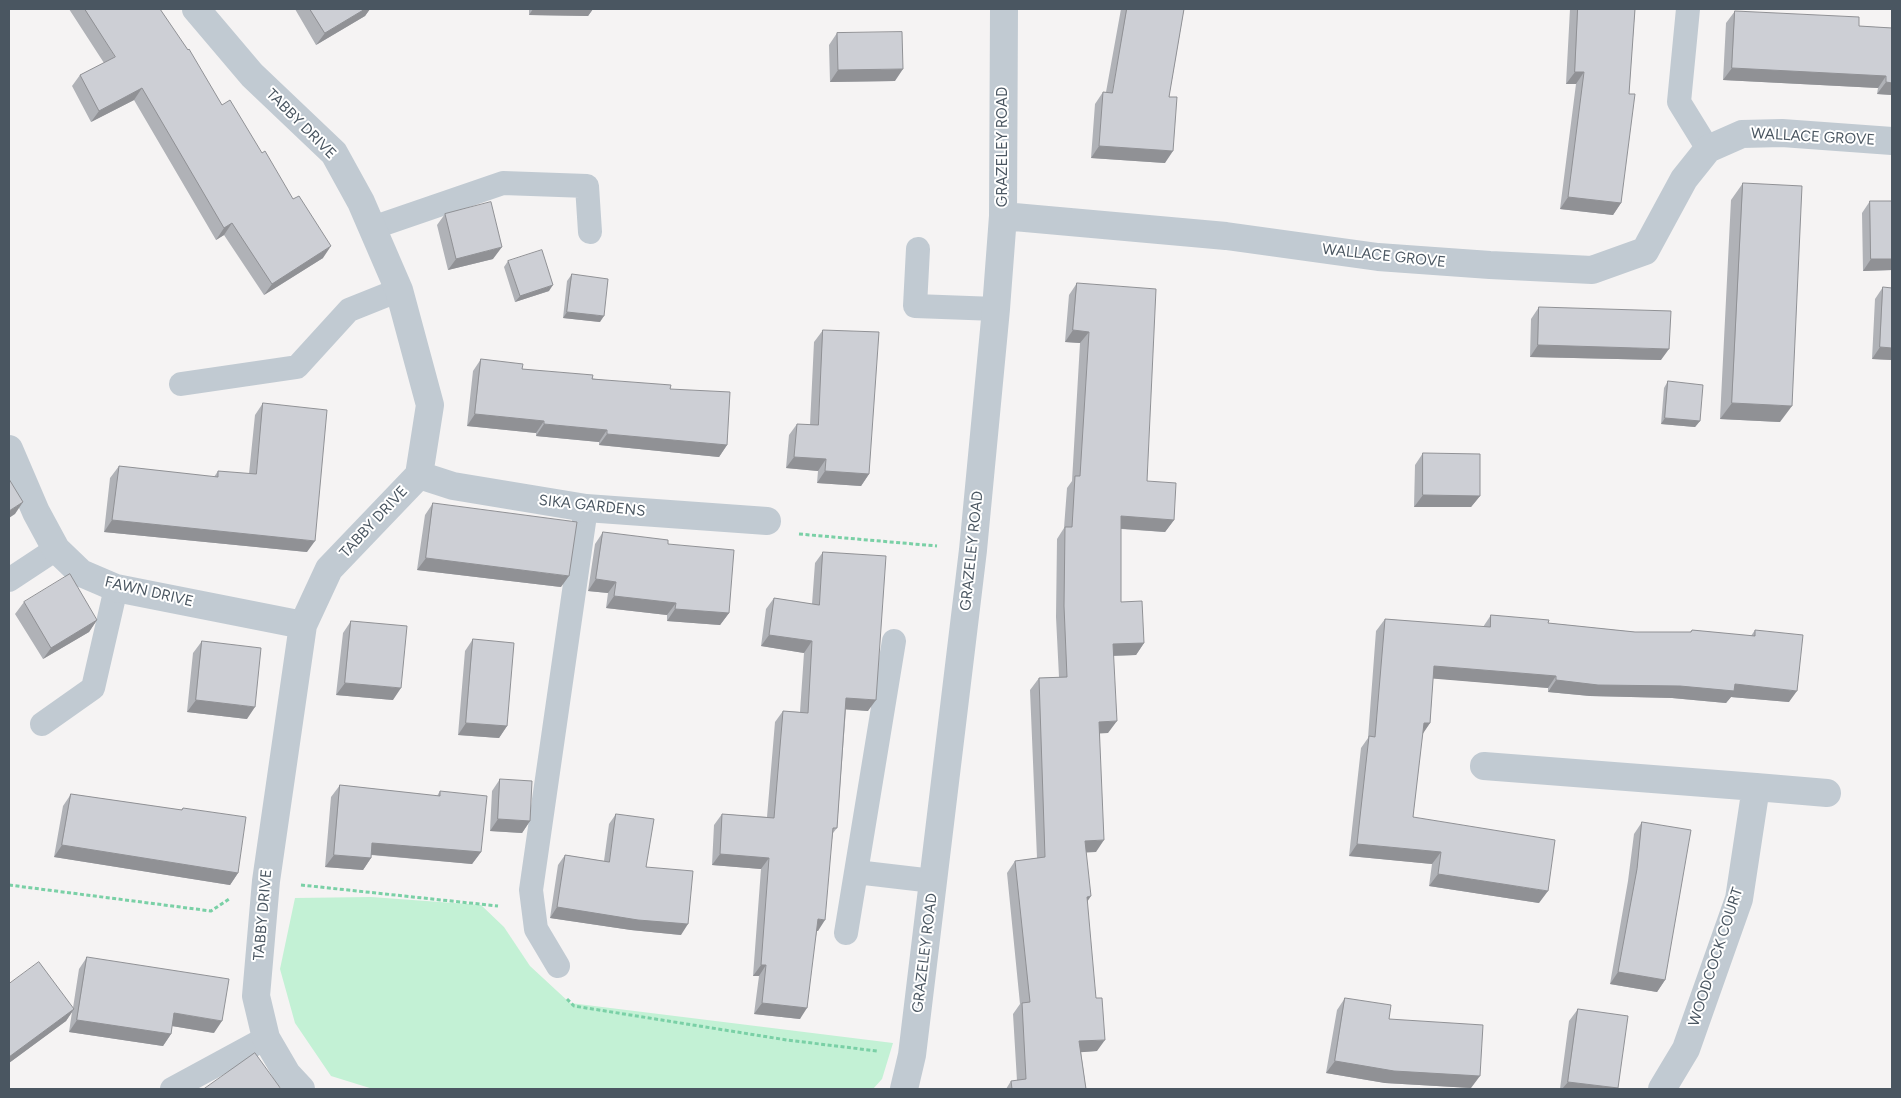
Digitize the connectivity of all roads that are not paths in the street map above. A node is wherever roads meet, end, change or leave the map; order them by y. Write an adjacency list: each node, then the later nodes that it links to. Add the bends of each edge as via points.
1 (196, 9): 7 (street, TABBY DRIVE, via 252,75 334,153)
2 (1004, 9): 6 (street, GRAZELEY ROAD)
3 (1688, 9): 5 (lane, via 1679,102)
4 (1892, 142): 5 (street, WALLACE GROVE, via 1782,133 1742,134)
5 (1708, 149): 6 (street, WALLACE GROVE, via 1684,179 1645,251 1592,270 1378,258 1226,236)
6 (1003, 216): 11 (street, GRAZELEY ROAD)
7 (372, 228): 8 (lane, via 503,183 587,186); 10 (street, TABBY DRIVE)
8 (590, 232)
9 (918, 249): 11 (lane, via 915,306)
10 (399, 290): 12 (lane, via 349,310 297,366); 14 (street, TABBY DRIVE, via 430,405)
11 (996, 309): 27 (street, GRAZELEY ROAD, via 973,550)
12 (181, 384)
13 (9, 449): 17 (street, FAWN DRIVE)
14 (419, 475): 15 (street, SIKA GARDENS, via 453,486); 20 (street, TABBY DRIVE, via 330,569)
15 (586, 508): 16 (street, SIKA GARDENS); 29 (lane, via 531,890 536,929)
16 (767, 521)
17 (56, 549): 18 (lane); 19 (street, FAWN DRIVE, via 81,573)
18 (9, 580)
19 (116, 588): 20 (street, FAWN DRIVE); 22 (lane, via 93,688)
20 (303, 624): 30 (street, TABBY DRIVE, via 266,881 256,996)
21 (894, 641): 26 (lane)
22 (42, 724)
23 (1484, 766): 24 (street)
24 (1756, 787): 25 (street); 34 (street, WOODCOCK COURT, via 1739,899 1686,1048)
25 (1827, 793)
26 (856, 872): 27 (lane); 28 (lane)
27 (933, 881): 33 (street, GRAZELEY ROAD, via 912,1055)
28 (846, 934)
29 (558, 966)
30 (266, 1038): 31 (lane); 32 (street, TABBY DRIVE)
31 (172, 1089)
32 (300, 1089)
33 (904, 1089)
34 (1662, 1089)

